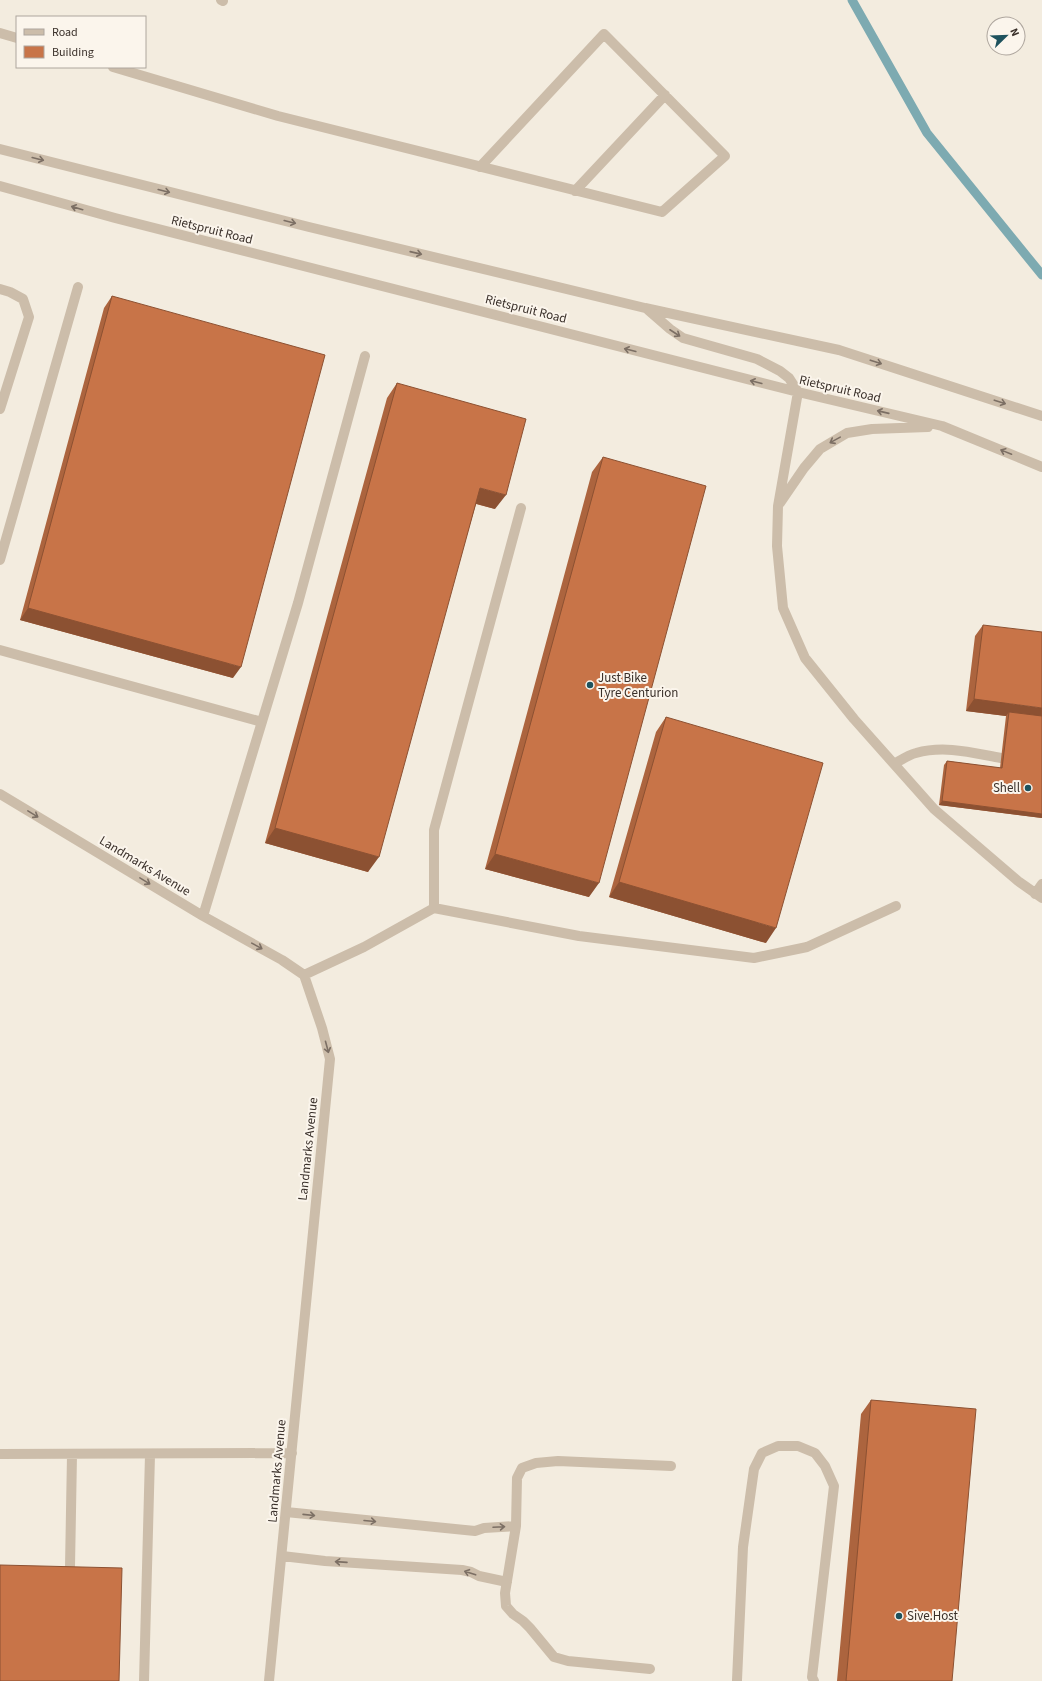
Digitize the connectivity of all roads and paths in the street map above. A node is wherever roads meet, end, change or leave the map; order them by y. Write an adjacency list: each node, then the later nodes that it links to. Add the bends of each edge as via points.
1 (0, 33): 2 (street)
2 (16, 38)
3 (116, 68): 6 (street, via 278,116)
4 (665, 95): 6 (street, via 604,34); 8 (street); 8 (street, via 725,156 662,212)
5 (0, 149): 11 (street, Rietspruit Road, one-way to 11)
6 (480, 167): 8 (street)
7 (0, 186): 13 (street, Rietspruit Road, one-way to 7, via 122,220)
8 (575, 191)
9 (78, 288): 20 (street)
10 (0, 289): 14 (street, via 23,299 29,317)
11 (645, 308): 13 (street, one-way to 13, via 683,338 757,359 780,371 789,378); 15 (street, Rietspruit Road, one-way to 15, via 839,350)
12 (365, 356): 22 (street, via 298,602)
13 (798, 392): 16 (street, Rietspruit Road, one-way to 13); 18 (street)
14 (0, 408)
15 (1042, 416)
16 (942, 426): 17 (street, Rietspruit Road, one-way to 16); 18 (street, one-way to 18, via 872,429 847,433 820,449)
17 (1042, 467)
18 (778, 506): 24 (street, via 777,546 783,608 804,658)
19 (521, 508): 29 (street, via 434,830)
20 (0, 560)
21 (0, 650): 22 (street)
22 (262, 722): 30 (street)
23 (1001, 758): 24 (street, via 958,750 934,750 915,753)
24 (894, 764): 27 (street, via 934,809)
25 (0, 794): 30 (street, Landmarks Avenue, one-way to 30)
26 (1042, 884): 27 (street)
27 (1038, 896)
28 (896, 906): 29 (street, via 807,947 754,958 579,936)
29 (434, 908): 31 (street, via 364,947)
30 (203, 916): 31 (street, Landmarks Avenue, one-way to 31)
31 (304, 975): 33 (street, Landmarks Avenue, one-way to 33, via 330,1059)
32 (0, 1454): 34 (street)
33 (292, 1454): 35 (street); 37 (street, Landmarks Avenue)
34 (72, 1455): 35 (street); 40 (street)
35 (150, 1455): 45 (street)
36 (671, 1466): 38 (street, via 558,1462 536,1463 522,1468 516,1478)
37 (286, 1512): 38 (street, one-way to 38, via 475,1531); 39 (street, Landmarks Avenue)
38 (516, 1526): 41 (street)
39 (282, 1556): 41 (street, one-way to 39, via 462,1570); 46 (street, Landmarks Avenue)
40 (70, 1567)
41 (507, 1582): 42 (street, via 506,1606 530,1628 554,1657 568,1661)
42 (650, 1669)
43 (737, 1680): 44 (street, via 744,1547 754,1469 762,1453 778,1446 798,1446 815,1453 825,1466 834,1486)
44 (812, 1680)
45 (144, 1681)
46 (269, 1681)

